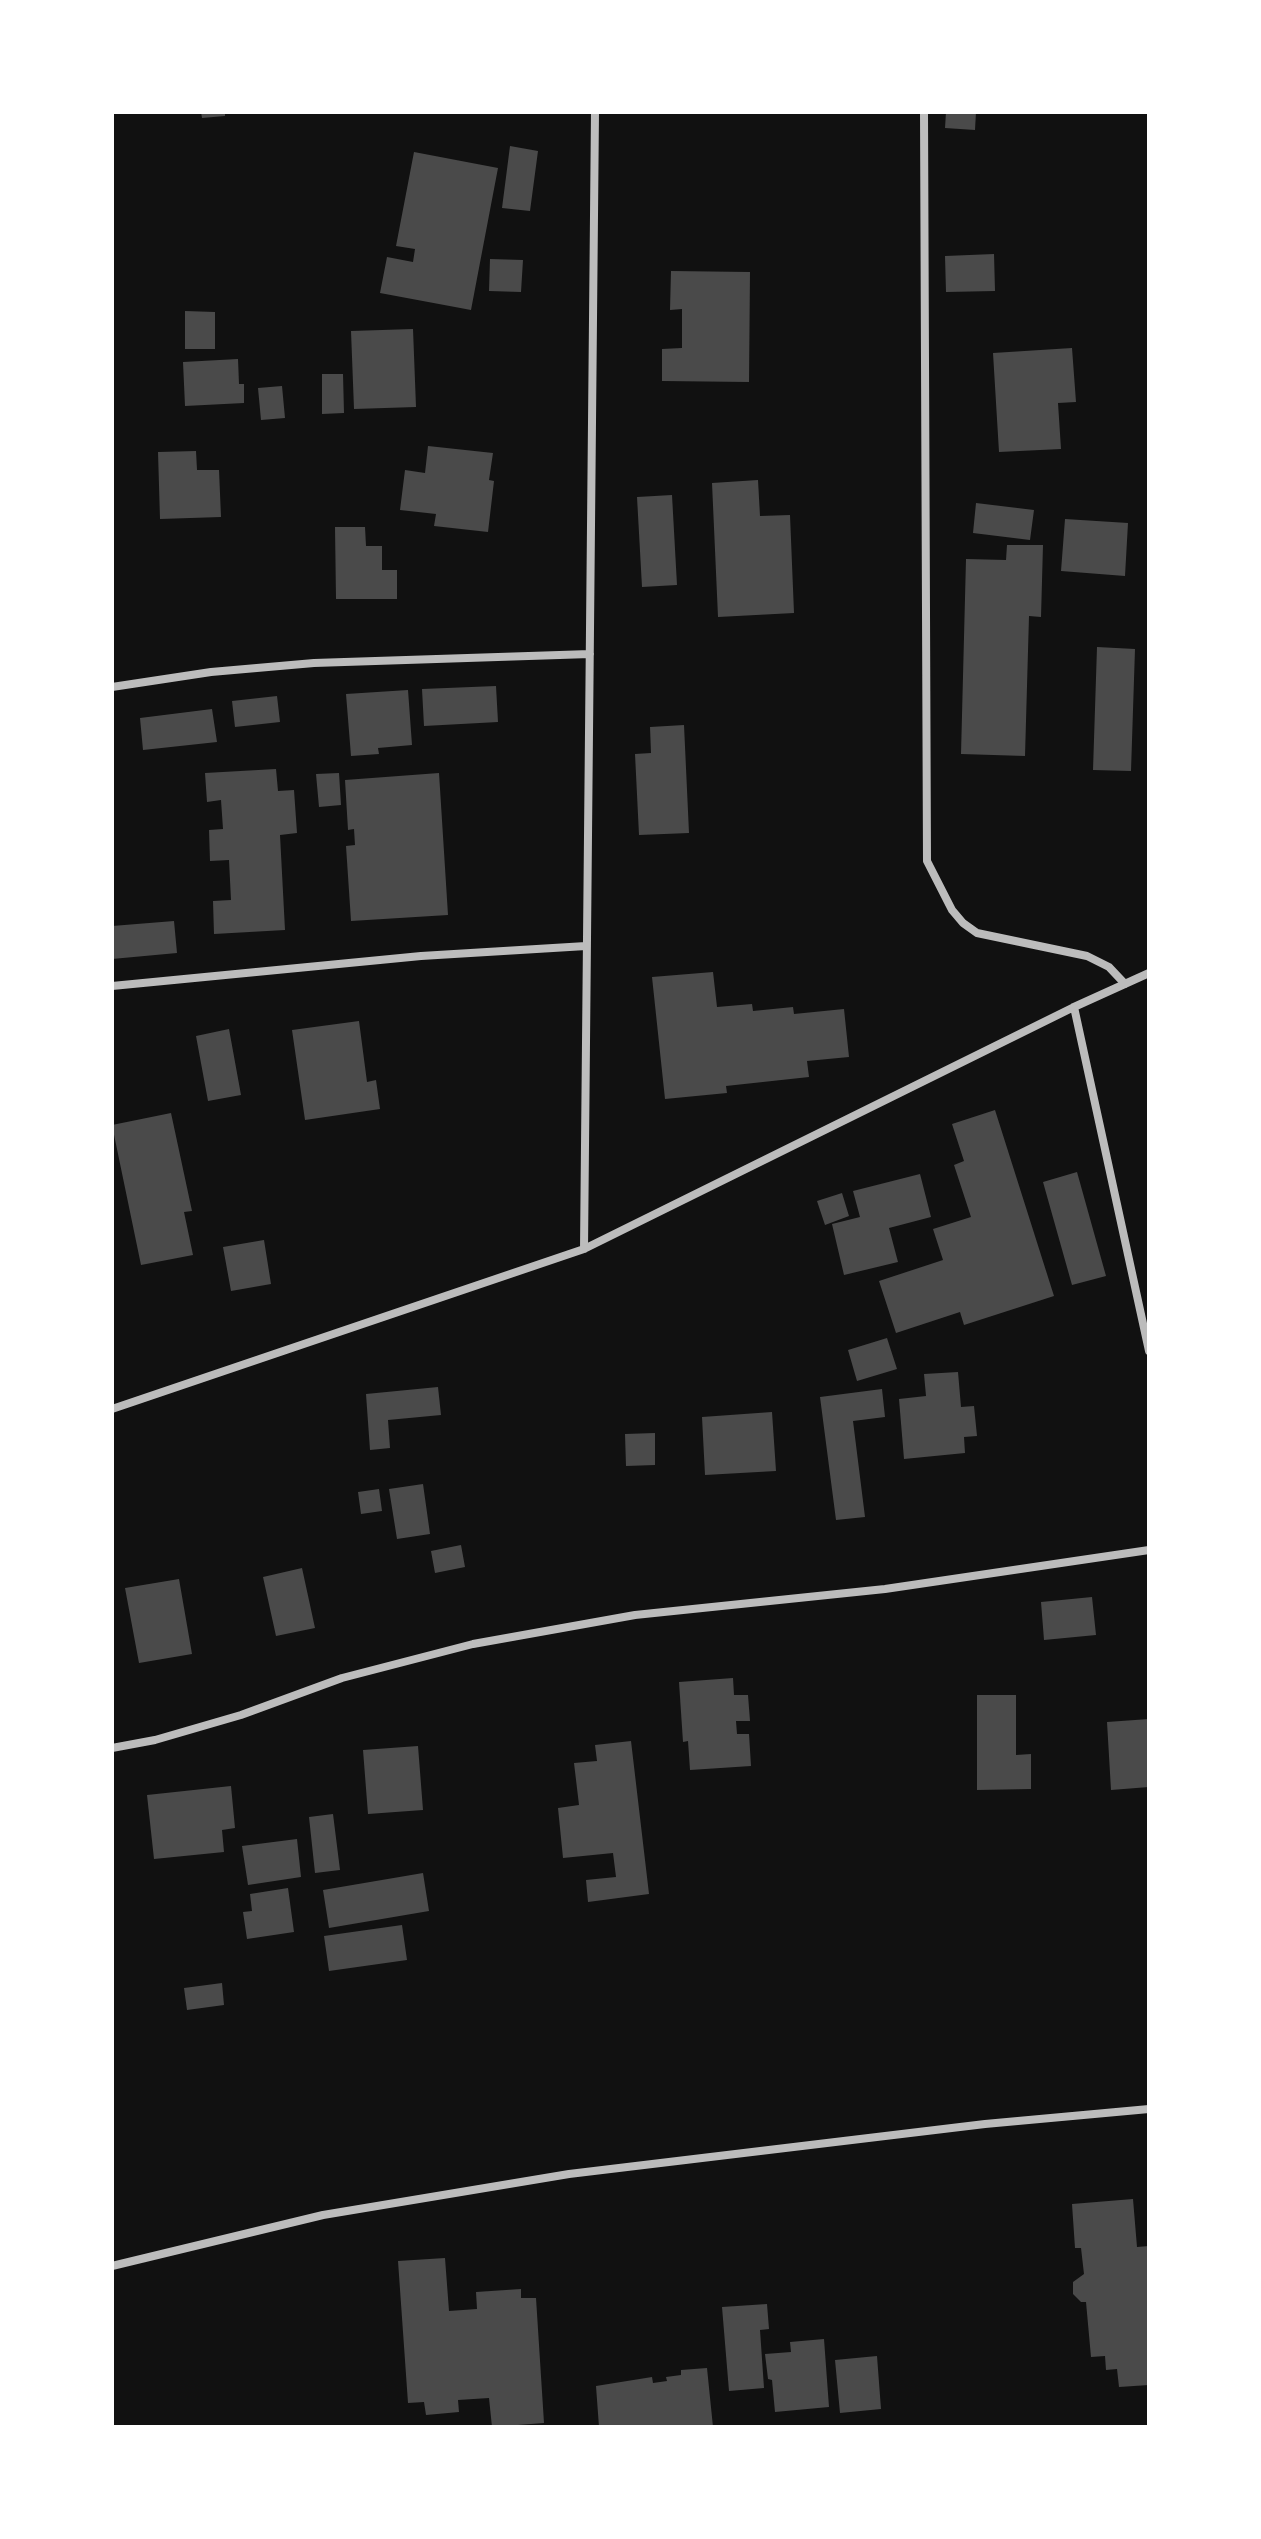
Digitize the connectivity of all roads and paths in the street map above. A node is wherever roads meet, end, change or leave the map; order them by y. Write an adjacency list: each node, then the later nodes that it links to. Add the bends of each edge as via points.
1 (595, 112): 3 (street)
2 (924, 112): 7 (street, via 927,861 952,910 977,933 1087,956 1109,967)
3 (590, 654): 4 (street, via 314,663); 5 (street)
4 (112, 687)
5 (586, 946): 8 (street); 10 (street)
6 (1149, 973): 7 (street)
7 (1125, 984): 9 (street)
8 (112, 986)
9 (1074, 1007): 10 (street); 11 (street)
10 (584, 1249): 12 (street)
11 (1149, 1351)
12 (112, 1409)
13 (1149, 1550): 14 (street, via 885,1589 635,1615 473,1644 342,1678 155,1740)
14 (112, 1748)
15 (1149, 2109): 16 (street, via 569,2174 323,2215)
16 (112, 2266)

